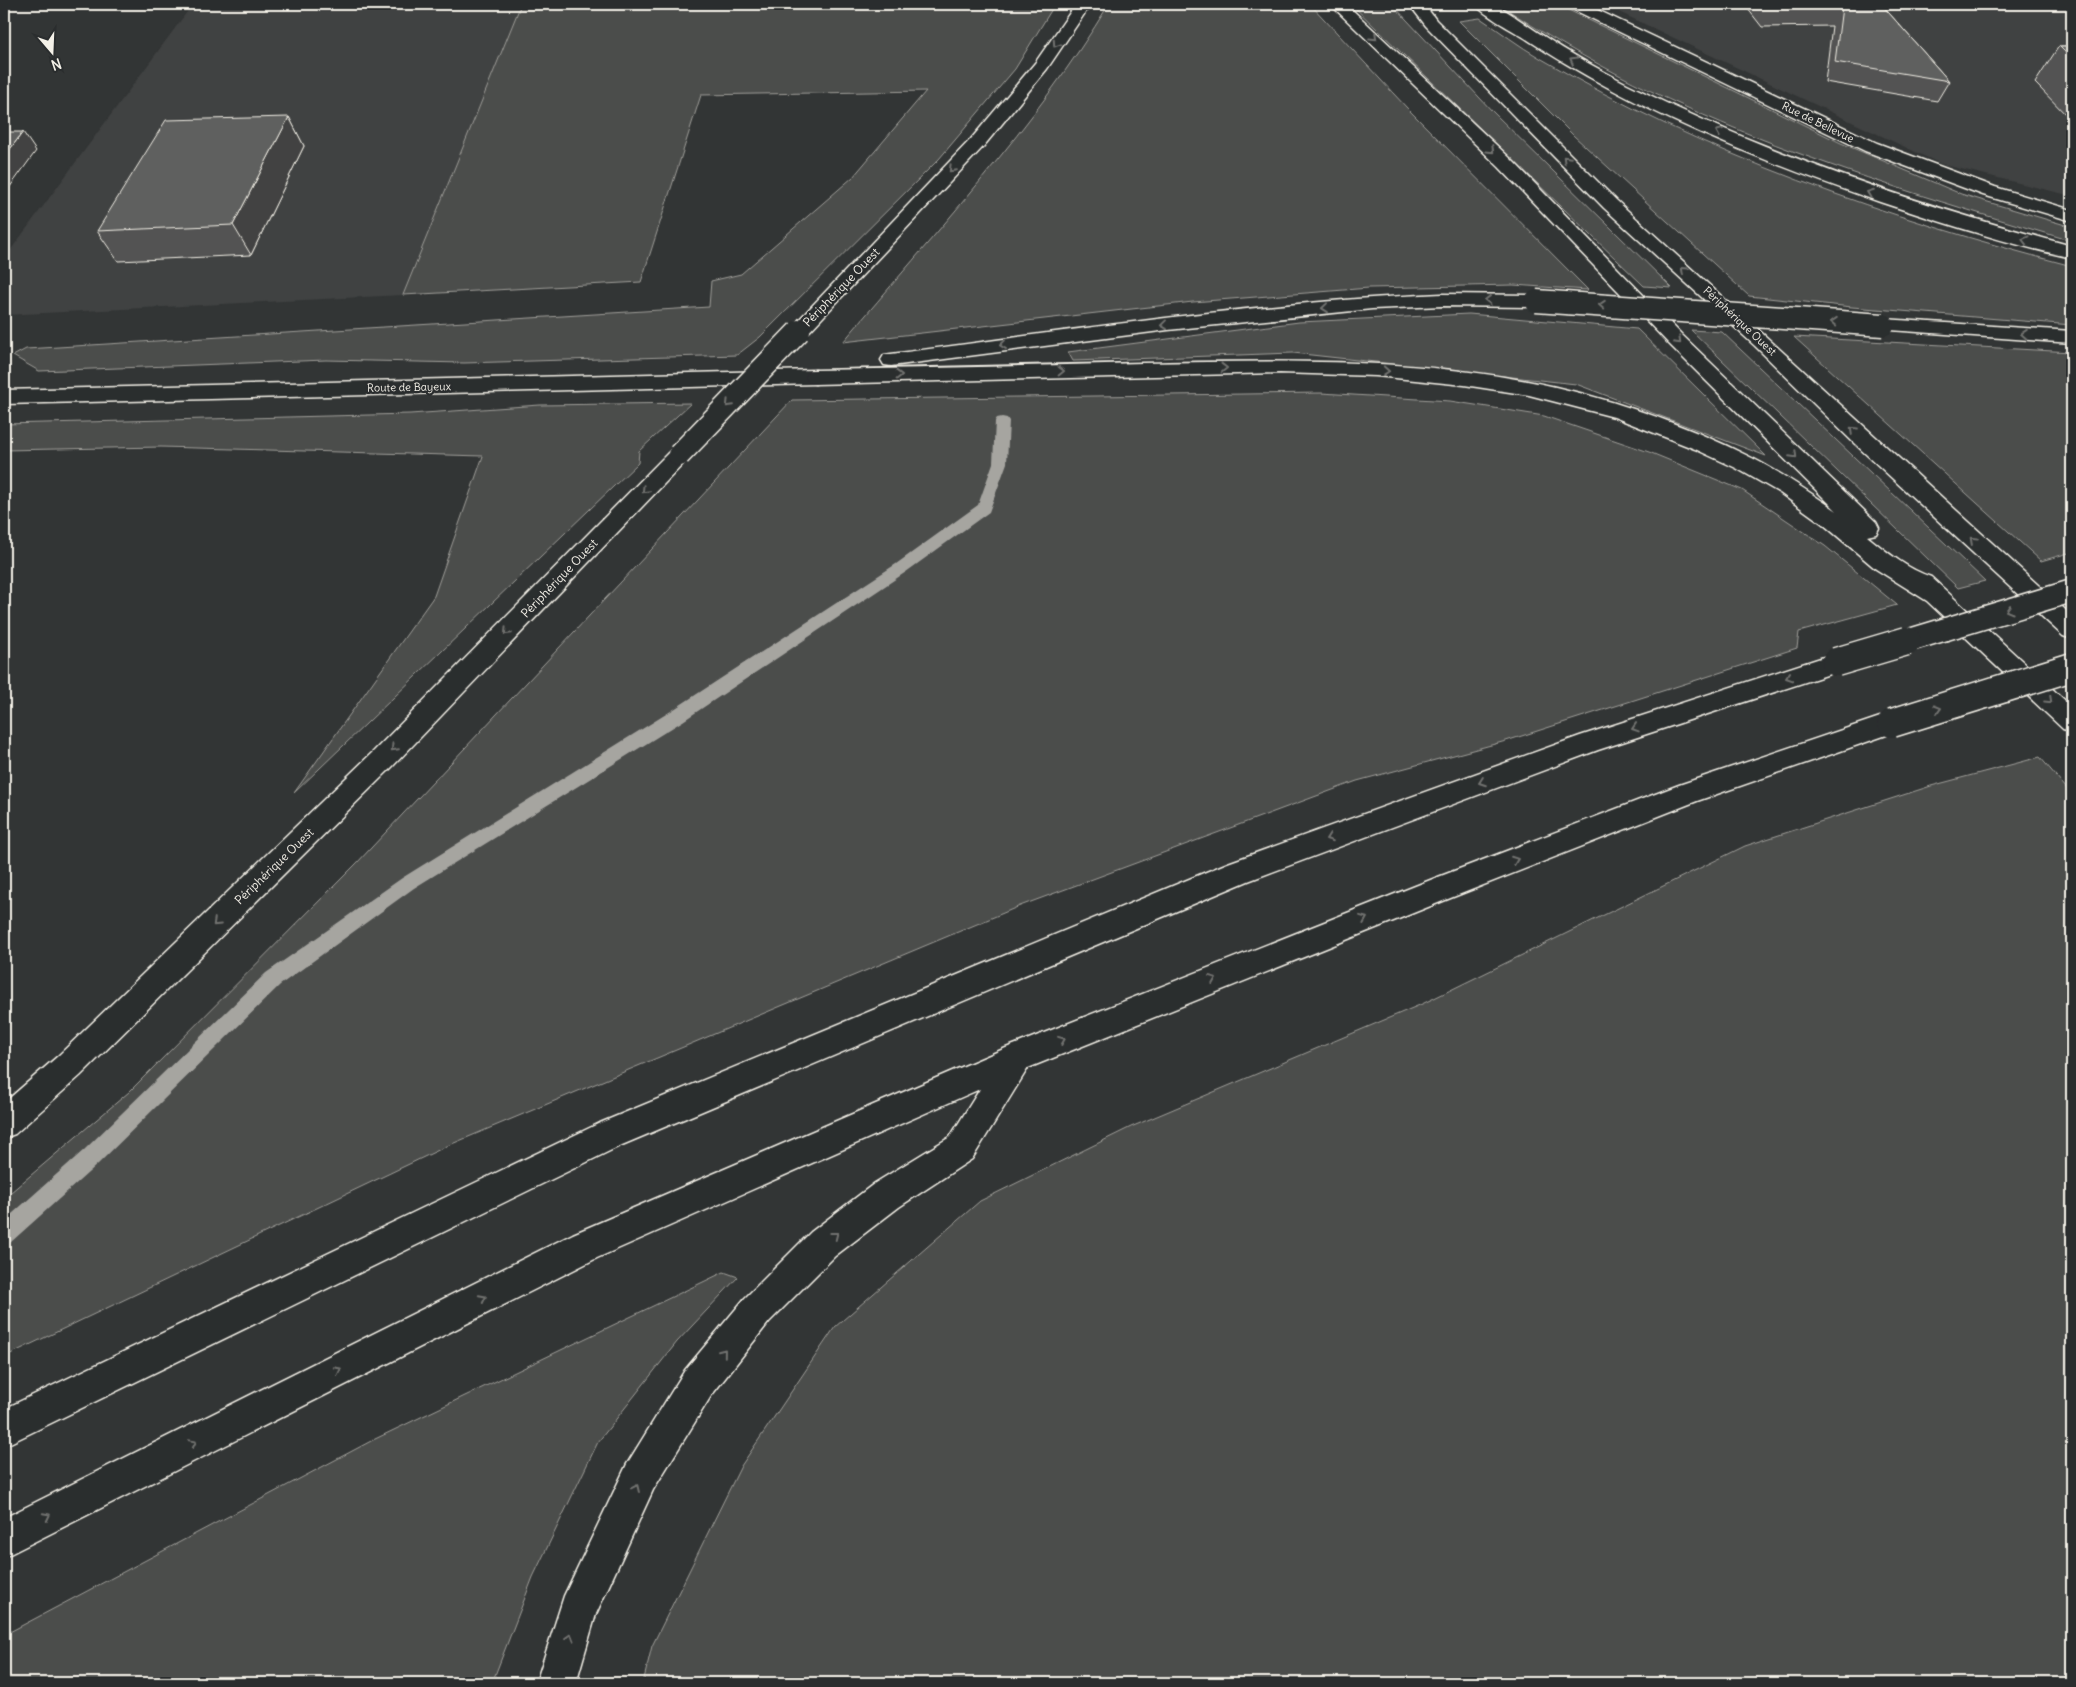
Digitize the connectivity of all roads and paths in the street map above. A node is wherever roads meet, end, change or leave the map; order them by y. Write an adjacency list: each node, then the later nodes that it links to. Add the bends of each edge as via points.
1 (1083, 4): 17 (main road, Périphérique Ouest, one-way to 17, bridge, via 1041,66 977,143 799,331 383,760 69,1066)
2 (1338, 4): 12 (main road, one-way to 12, via 1505,163 1675,339)
3 (1416, 4): 13 (main road, Périphérique Ouest, one-way to 3, via 1610,204)
4 (1483, 4): 7 (main road, one-way to 4, via 1985,230 1878,196 1782,160 1613,83)
5 (1574, 4): 6 (main road, Rue de Bellevue, via 1871,147 1989,191)
6 (2072, 216)
7 (2072, 252)
8 (2072, 337): 9 (main road, one-way to 9, bridge, via 1536,301 1442,300 1372,303 1168,324 860,364)
9 (815, 377): 10 (main road, Route de Bayeux); 12 (main road, one-way to 12, via 1280,367 1376,370 1529,388 1621,412 1744,463 1788,488 1831,518 1884,563)
10 (4, 398)
11 (2072, 591): 18 (main road, one-way to 18, bridge, via 1836,662 1590,743 1238,872 611,1134)
12 (1936, 595): 15 (main road, one-way to 15)
13 (2072, 630)
14 (2072, 667): 16 (main road, one-way to 14, bridge, via 1688,793 1892,723)
15 (2072, 722)
16 (1017, 1058): 19 (main road, one-way to 16, via 585,1246); 20 (main road, one-way to 16, via 578,1610 640,1478 698,1383 756,1310 823,1244 887,1195 961,1148)
17 (4, 1123)
18 (4, 1428)
19 (4, 1538)
20 (556, 1683)

